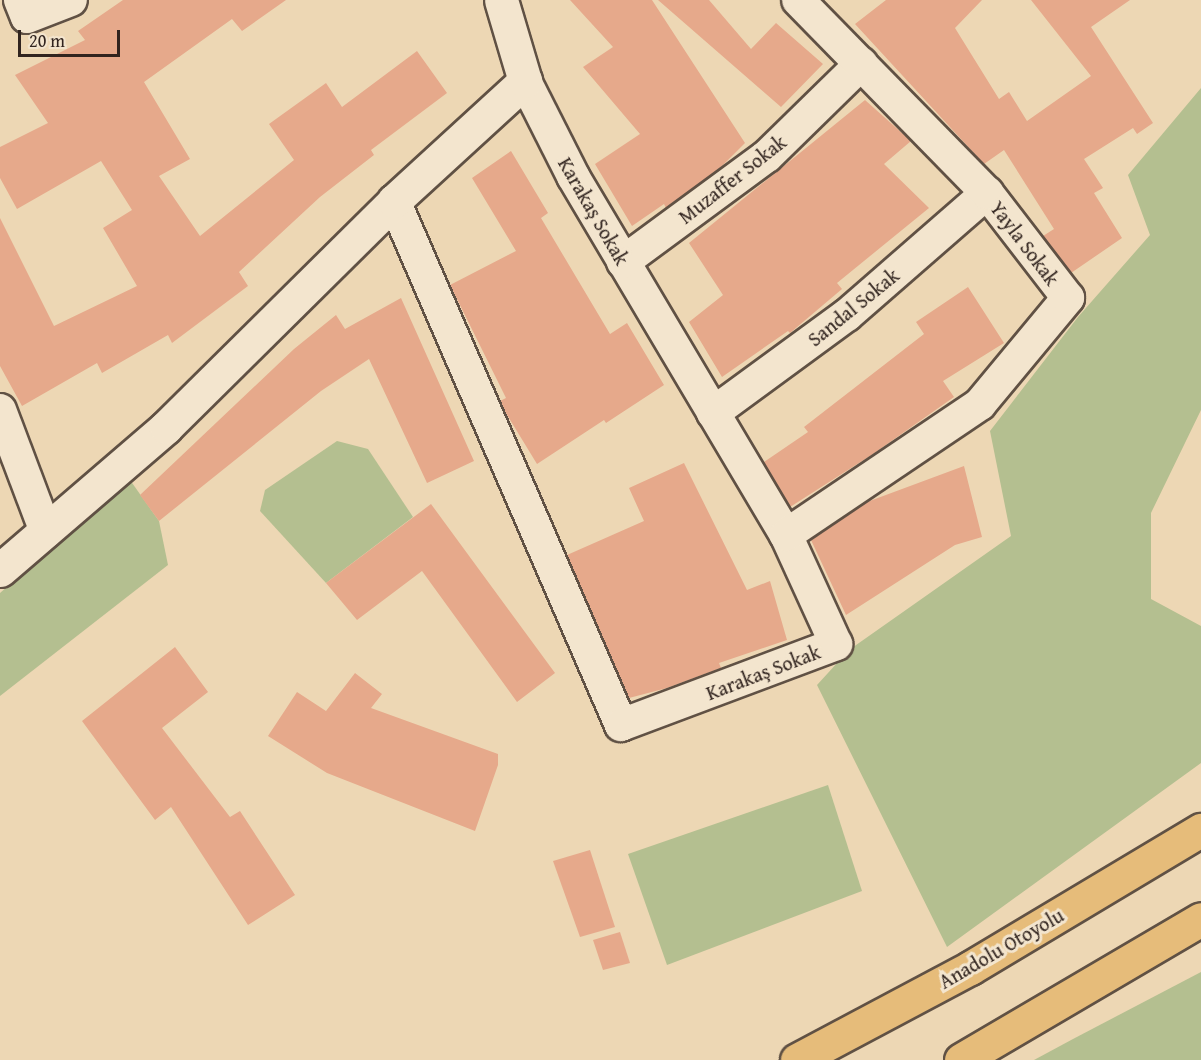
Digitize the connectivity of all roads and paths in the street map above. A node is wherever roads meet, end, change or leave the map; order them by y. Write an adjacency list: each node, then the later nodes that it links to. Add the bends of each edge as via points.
1 (71, 0): 4 (street)
2 (501, 0): 6 (street)
3 (798, 0): 5 (street, Yayla Sokak)
4 (24, 9)
5 (861, 64): 7 (street, Yayla Sokak); 9 (street, Muzaffer Sokak, via 767,156)
6 (525, 81): 8 (street); 9 (street, Karakaş Sokak, via 573,176)
7 (987, 193): 11 (street, Sandal Sokak, via 847,315); 13 (street, Yayla Sokak, via 1068,298 980,404)
8 (394, 201): 12 (street, via 166,427); 13 (street, Karakaş Sokak, via 621,725 837,644)
9 (623, 262): 11 (street, Karakaş Sokak)
10 (0, 410): 12 (street)
11 (713, 412): 13 (street, Karakaş Sokak)
12 (46, 532): 14 (street)
13 (786, 535)
14 (0, 570)
15 (1201, 830): 17 (highway, Anadolu Otoyolu, via 970,968)
16 (1201, 920): 18 (highway)
17 (797, 1060)
18 (961, 1060)

